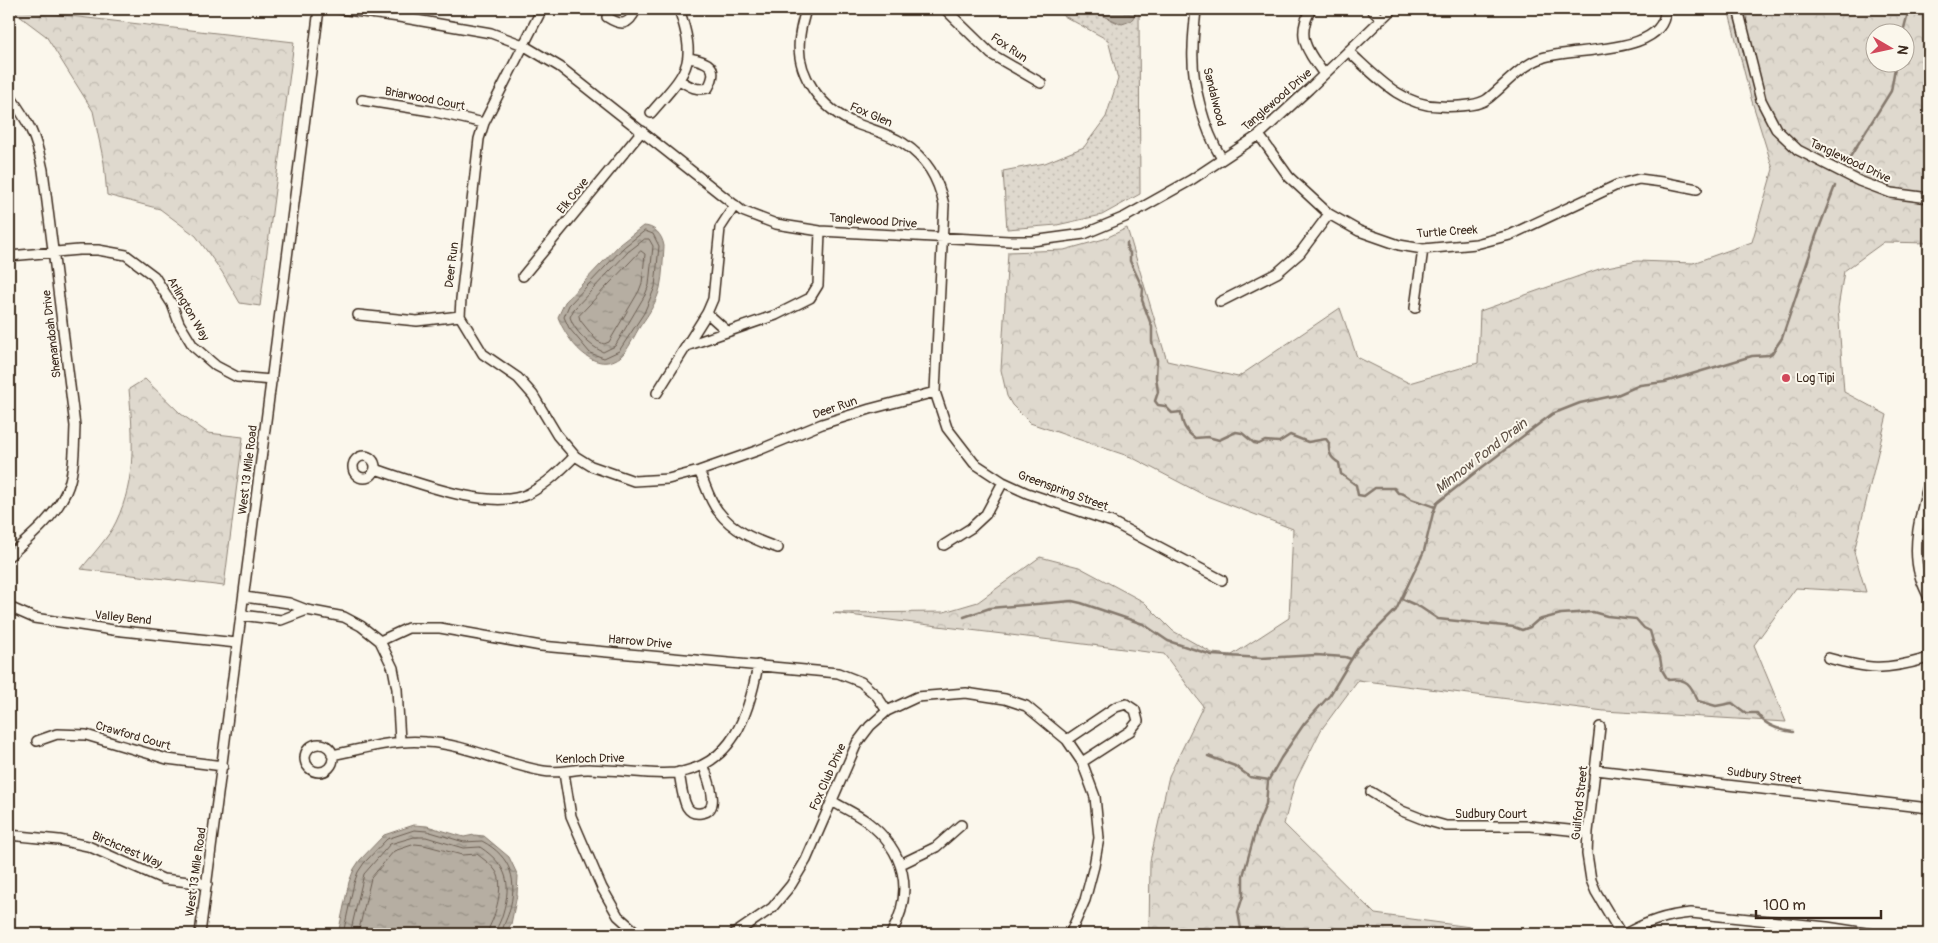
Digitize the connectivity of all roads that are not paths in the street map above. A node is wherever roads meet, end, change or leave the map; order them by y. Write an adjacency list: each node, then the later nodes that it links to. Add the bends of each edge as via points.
1 (319, 9): 46 (street, West 13 Mile Road)
2 (340, 9): 16 (street, Tanglewood Drive, via 491,33)
3 (542, 9): 16 (street, Deer Run)
4 (609, 9): 5 (street, via 607,18 617,24 624,24)
5 (636, 9)
6 (679, 9): 18 (street, via 686,30)
7 (806, 9): 34 (street, Fox Glen, via 800,53 812,88 823,103 856,124 902,142 926,164 940,187 944,205)
8 (945, 9): 21 (street, Fox Run, via 991,54)
9 (1196, 9): 28 (street, Sandalwood, via 1194,72 1202,110)
10 (1311, 9): 19 (street, via 1303,28 1306,49)
11 (1371, 9): 15 (street)
12 (1392, 9): 15 (street, Tanglewood Drive)
13 (1665, 9): 17 (street, via 1666,14 1657,31 1650,37 1542,58 1515,74 1484,102 1464,105 1415,104 1384,84)
14 (1738, 9): 30 (street, Tanglewood Drive, via 1761,100 1776,129 1798,150 1859,181 1891,193)
15 (1381, 19): 17 (street, Tanglewood Drive)
16 (523, 45): 25 (street, Deer Run); 26 (street, Tanglewood Drive, via 560,67)
17 (1348, 51): 19 (street, Tanglewood Drive)
18 (689, 58): 20 (street); 20 (street, via 707,62 713,74 711,82 708,88 700,90)
19 (1324, 74): 27 (street, Tanglewood Drive)
20 (679, 80): 24 (street)
21 (1041, 83)
22 (9, 95): 36 (street, Shenandoah Drive, via 25,116 38,143)
23 (362, 100): 25 (street, Briarwood Court)
24 (651, 113)
25 (484, 123): 43 (street, Deer Run)
26 (642, 132): 31 (street, Tanglewood Drive); 38 (street, Elk Cove)
27 (1259, 135): 28 (street, Tanglewood Drive); 32 (street, Turtle Creek, via 1289,177)
28 (1222, 159): 34 (street, Tanglewood Drive, via 1125,217 1084,234 1032,241)
29 (1697, 189): 35 (street, Turtle Creek, via 1639,179 1617,185 1510,235 1476,244)
30 (1929, 198)
31 (735, 205): 33 (street, Tanglewood Drive, via 742,211 776,224); 41 (street, via 720,228 713,299)
32 (1329, 214): 35 (street, Turtle Creek, via 1360,231 1399,245); 39 (street, via 1300,253 1277,273)
33 (820, 230): 34 (street, Tanglewood Drive); 44 (street, via 818,285 810,298 776,315)
34 (943, 238): 47 (street, Greenspring Street)
35 (1423, 248): 40 (street)
36 (55, 253): 37 (street, Arlington Way); 46 (street, Arlington Way, via 98,250 126,255 154,276 192,346 216,366 237,377); 56 (street, Shenandoah Drive, via 75,426 74,460 61,500 45,523)
37 (9, 256)
38 (523, 276)
39 (1220, 302)
40 (1416, 308)
41 (707, 313): 44 (street); 45 (street)
42 (358, 315): 43 (street, via 417,322)
43 (460, 316): 49 (street, Deer Run, via 483,354 518,378)
44 (727, 331): 45 (street)
45 (689, 344): 48 (street)
46 (272, 380): 58 (street, West 13 Mile Road)
47 (935, 392): 51 (street, Deer Run, via 822,424); 52 (street, Greenspring Street, via 947,428 974,464)
48 (657, 393)
49 (575, 456): 50 (street, via 552,479 526,494 490,500 438,489); 51 (street, Deer Run, via 591,466 634,481 668,479)
50 (375, 469)
51 (699, 471): 55 (street, via 717,510 733,526 751,538)
52 (1003, 482): 54 (street, via 986,514); 57 (street, Greenspring Street, via 1112,522)
53 (1929, 483): 59 (street, via 1916,548 1920,579)
54 (944, 545)
55 (778, 548)
56 (9, 556)
57 (1222, 580)
58 (244, 597): 61 (street); 62 (street, West 13 Mile Road)
59 (1929, 598)
60 (9, 607): 64 (street, Valley Bend, via 34,618)
61 (307, 610): 62 (street, via 281,620); 63 (street, via 344,617)
62 (241, 615): 64 (street, West 13 Mile Road)
63 (380, 641): 67 (street, Harrow Drive, via 408,628 440,628 541,646); 72 (street, via 393,668)
64 (237, 643): 75 (street, West 13 Mile Road)
65 (1929, 656): 66 (street, via 1885,668)
66 (1828, 658)
67 (758, 665): 68 (street, Harrow Drive, via 838,673 861,682 877,696); 76 (street, Kenloch Drive, via 752,698 739,728 724,749)
68 (887, 711): 70 (street, Fox Club Drive, via 918,697 966,693 1005,699 1026,706); 81 (street, Fox Club Drive, via 857,743)
69 (1600, 727): 77 (street, Guilford Street)
70 (1067, 740): 74 (street, Fox Club Drive); 74 (street, via 1116,707 1126,704 1135,710 1138,721 1130,731)
71 (37, 741): 75 (street, Crawford Court, via 57,734 86,735 167,759)
72 (400, 741): 73 (street, Kenloch Drive); 79 (street, Kenloch Drive, via 460,748 544,772)
73 (332, 755)
74 (1082, 762): 92 (street, Fox Club Drive, via 1095,797 1099,838 1085,900)
75 (223, 766): 87 (street, West 13 Mile Road)
76 (704, 766): 78 (street, Kenloch Drive); 78 (street, via 713,797 712,806 698,814 687,806)
77 (1596, 770): 82 (street, Sudbury Street); 84 (street, Guilford Street)
78 (679, 772): 79 (street, Kenloch Drive, via 587,769)
79 (564, 773): 89 (street, via 571,816 602,888 618,916)
80 (1371, 792): 84 (street, Sudbury Court, via 1402,811 1446,826 1530,826)
81 (832, 801): 86 (street, via 866,821 890,845); 90 (street, Fox Club Drive, via 806,860 791,885 772,908)
82 (1929, 808)
83 (961, 825): 86 (street, via 936,847)
84 (1588, 832): 93 (street, Guilford Street, via 1591,880)
85 (9, 835): 87 (street, Birchcrest Way, via 88,846 163,879)
86 (901, 864): 91 (street, via 904,892 899,919)
87 (206, 884): 88 (street, West 13 Mile Road)
88 (200, 934)
89 (641, 934)
90 (734, 934)
91 (891, 934)
92 (1070, 934)
93 (1621, 934)
94 (1626, 934): 95 (street, via 1654,920 1691,913)
95 (1872, 934)

